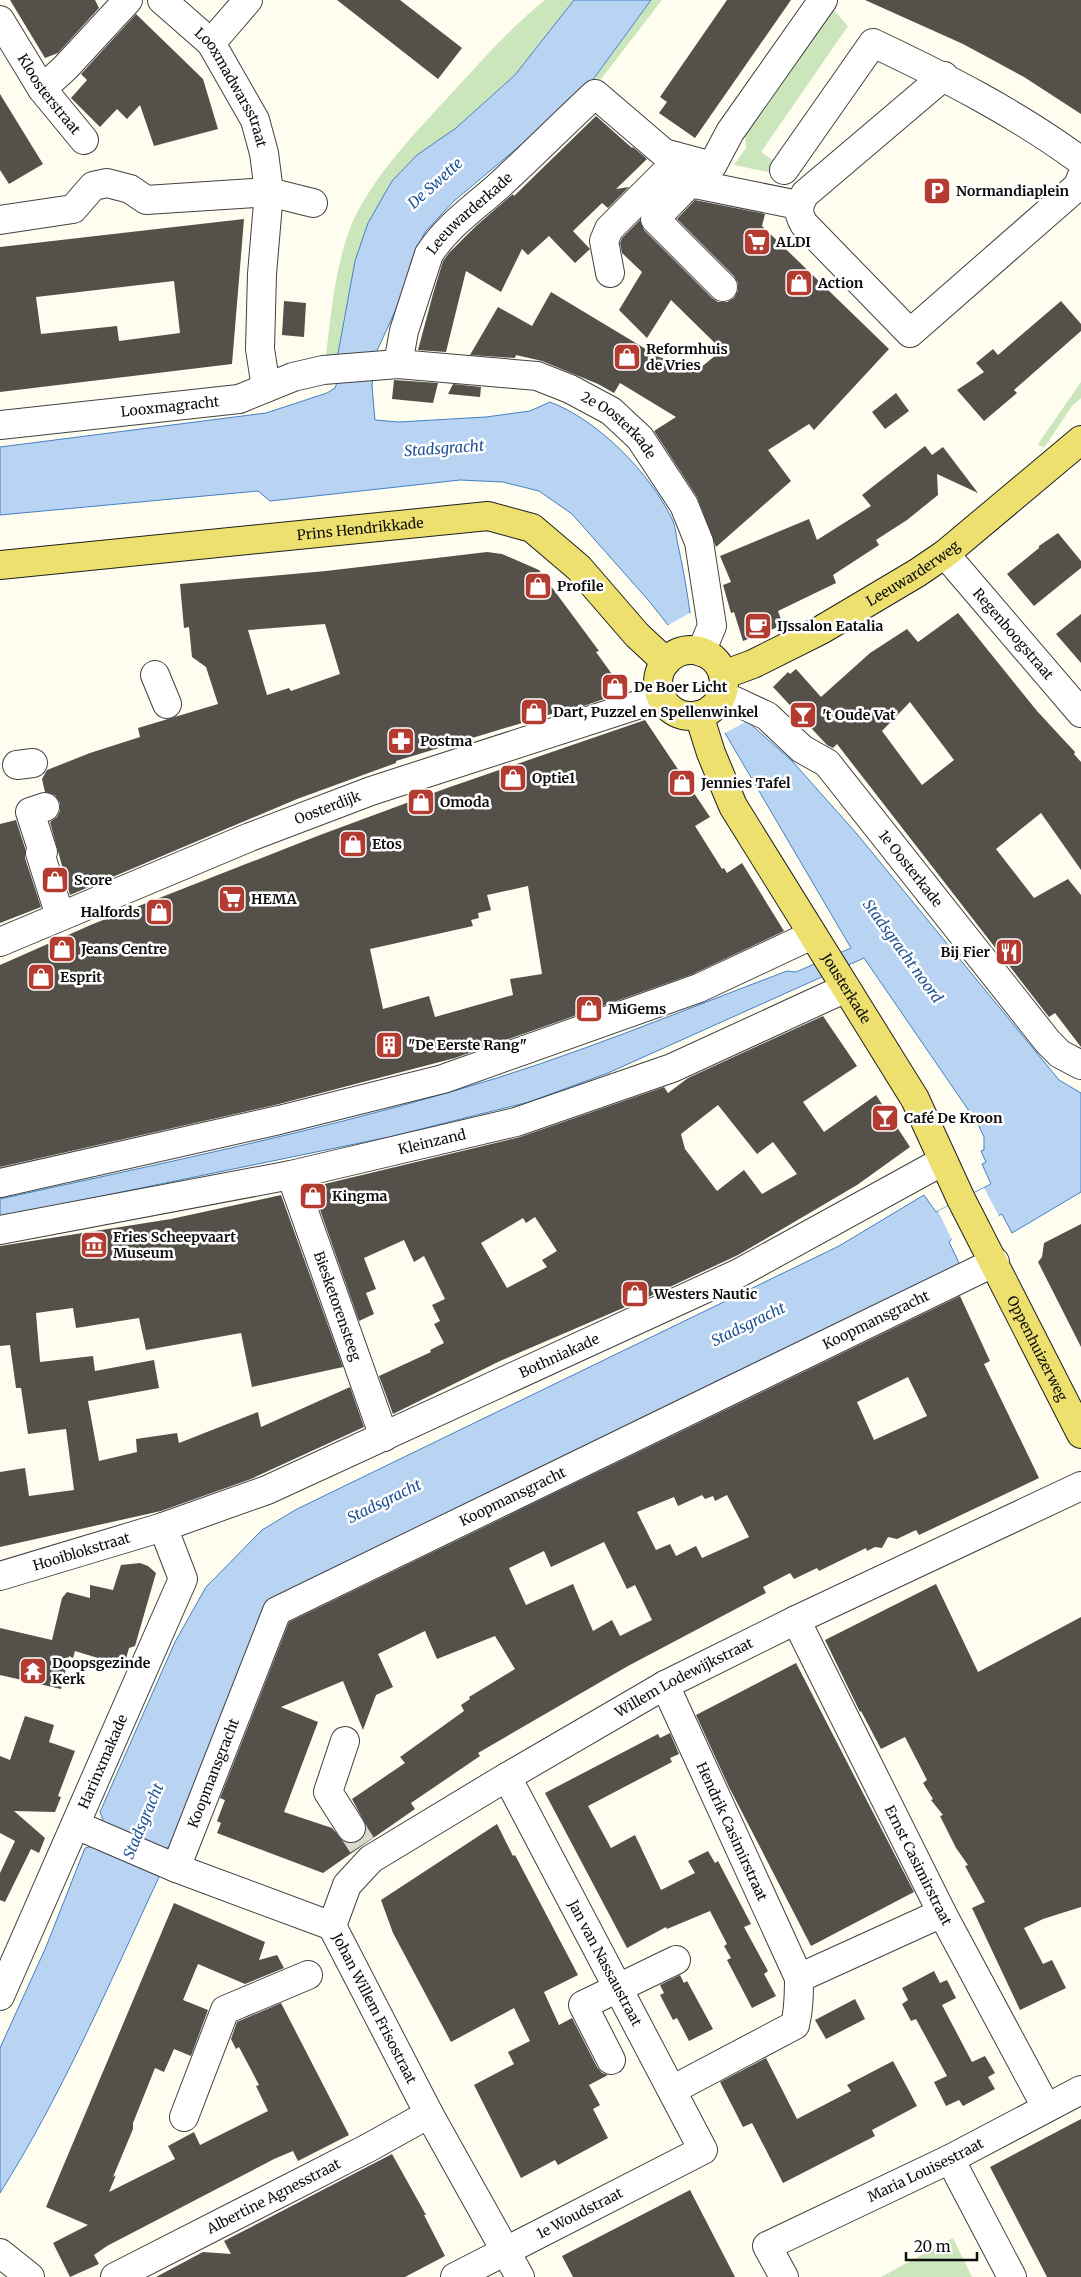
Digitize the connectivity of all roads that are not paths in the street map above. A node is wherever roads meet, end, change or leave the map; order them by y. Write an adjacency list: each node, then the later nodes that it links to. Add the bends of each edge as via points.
1 (128, 0): 8 (street)
2 (162, 0): 6 (street, Looxmadwarsstraat)
3 (248, 0): 6 (street)
4 (822, 0): 10 (street, via 730,132)
5 (0, 20): 8 (street, Kloosterstraat)
6 (211, 43): 13 (street, Looxmadwarsstraat, via 255,120 264,153)
7 (944, 76): 11 (street, via 873,43); 12 (street, via 1042,132); 15 (street, via 805,194)
8 (42, 89): 9 (street, Kloosterstraat)
9 (84, 140)
10 (700, 164): 17 (street, via 666,172 609,228 604,240); 19 (street, Leeuwarderkade, via 664,152 595,94 436,243 429,254 404,331)
11 (784, 170)
12 (1080, 178): 15 (street, via 910,333 804,224)
13 (269, 192): 14 (street); 16 (street, via 146,200 130,189 107,183 93,186 73,209); 20 (street, Looxmadwarsstraat, via 260,349)
14 (313, 203)
15 (798, 206): 18 (street, via 690,183 655,218)
16 (0, 220)
17 (610, 273)
18 (723, 287)
19 (387, 364): 20 (street, Looxmagracht, via 293,377); 25 (street, 2e Oosterkade, via 537,376 611,411 640,438 684,505 699,542 712,626)
20 (266, 388): 21 (street, Looxmagracht, via 239,399)
21 (0, 425)
22 (1081, 440): 23 (main road, Leeuwarderweg)
23 (945, 554): 28 (main road, Leeuwarderweg, via 822,630 753,664); 30 (street, Regenboogstraat)
24 (0, 565): 25 (main road, Prins Hendrikkade, via 488,516 532,528 579,568 637,635)
25 (689, 652): 27 (main road, via 659,678); 28 (main road, via 714,660)
26 (155, 674): 29 (street)
27 (662, 697): 28 (main road, via 677,713 688,716); 32 (street, Oosterdijk, via 371,791 242,840)
28 (719, 699): 34 (main road, Jousterkade, via 712,753 733,806); 36 (street, 1e Oosterkade, via 767,716 802,749 827,763 1048,1042 1060,1054)
29 (167, 704)
30 (1081, 713)
31 (45, 807): 32 (street, via 30,812)
32 (60, 916): 33 (street, Oosterdijk)
33 (0, 942)
34 (817, 943): 35 (main road, Jousterkade); 39 (street, via 442,1079 279,1120)
35 (843, 983): 37 (main road, Jousterkade, via 915,1099); 38 (street, Kleinzand, via 672,1068 525,1119)
36 (1081, 1065)
37 (944, 1161): 41 (main road, Jousterkade); 43 (street, Bothniakade, via 739,1273)
38 (291, 1175): 40 (street, Kleinzand); 43 (street, Biesketorensteeg)
39 (0, 1183)
40 (0, 1230)
41 (995, 1262): 42 (main road, Oppenhuizerweg); 53 (street, Koopmansgracht, via 277,1611)
42 (1081, 1434)
43 (384, 1436): 45 (street, Bothniakade, via 267,1490)
44 (1081, 1486): 47 (street, Willem Lodewijkstraat)
45 (163, 1527): 46 (street, Hooiblokstraat); 51 (street, Harinxmakade, via 184,1579)
46 (0, 1576)
47 (796, 1620): 48 (street, Willem Lodewijkstraat); 54 (street, Ernst Casimirstraat)
48 (665, 1685): 50 (street, Willem Lodewijkstraat); 58 (street, Hendrik Casimirstraat)
49 (345, 1741): 52 (street, via 328,1792)
50 (507, 1777): 52 (street, Willem Lodewijkstraat); 59 (street, Jan van Nassaustraat)
51 (84, 1829): 53 (street, Johan Willem Frisostraat); 60 (street, Harinxmakade)
52 (361, 1844): 55 (street, Willem Lodewijkstraat)
53 (171, 1866): 55 (street, Johan Willem Frisostraat)
54 (942, 1913): 58 (street); 64 (street, Ernst Casimirstraat)
55 (332, 1926): 65 (street, Johan Willem Frisostraat)
56 (676, 1960): 59 (street)
57 (308, 1975): 66 (street, via 225,2010)
58 (799, 1978): 62 (street, via 796,2025)
59 (618, 1987): 61 (street, via 583,2005); 62 (street, Jan van Nassaustraat)
60 (0, 1996)
61 (611, 2060)
62 (672, 2090): 67 (street, Jan van Nassaustraat)
63 (1081, 2090): 64 (street, Maria Louisestraat)
64 (1046, 2107): 68 (street, Maria Louisestraat)
65 (428, 2114): 69 (street, Johan Willem Frisostraat); 72 (street, Albertine Agnesstraat)
66 (184, 2117)
67 (703, 2150): 69 (street, 1e Woudstraat)
68 (950, 2159): 75 (street, Maria Louisestraat, via 767,2246); 76 (street)
69 (506, 2251): 73 (street, 1e Woudstraat); 74 (street, Johan Willem Frisostraat)
70 (0, 2253): 71 (street)
71 (30, 2277)
72 (115, 2277)
73 (455, 2277)
74 (520, 2277)
75 (784, 2277)
76 (1012, 2277)

